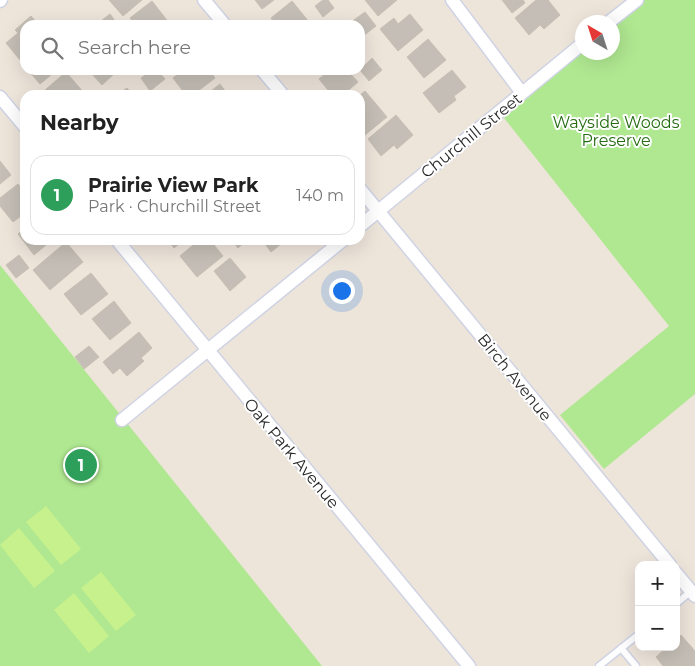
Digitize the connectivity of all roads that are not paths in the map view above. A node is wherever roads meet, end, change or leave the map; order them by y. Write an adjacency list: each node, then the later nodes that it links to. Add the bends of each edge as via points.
1 (204, 0): 5 (street)
2 (452, 0): 9 (street)
3 (637, 0): 4 (street)
4 (618, 15)
5 (221, 20)
6 (575, 50): 9 (street, Churchill Street)
7 (266, 75): 8 (street)
8 (278, 90)
9 (522, 93): 13 (street, Churchill Street)
10 (0, 97): 11 (street)
11 (20, 121)
12 (365, 195): 13 (street, Birch Avenue)
13 (378, 211): 14 (street, Churchill Street); 19 (street, Birch Avenue)
14 (365, 222)
15 (121, 245): 17 (street, Oak Park Avenue)
16 (336, 245): 17 (street)
17 (207, 350): 18 (street); 25 (street, Oak Park Avenue)
18 (122, 420)
19 (667, 561)
20 (680, 578): 21 (street)
21 (693, 593): 22 (lane)
22 (680, 601)
23 (635, 637): 24 (lane)
24 (621, 648): 26 (lane); 27 (lane)
25 (469, 666)
26 (599, 666)
27 (636, 666)

